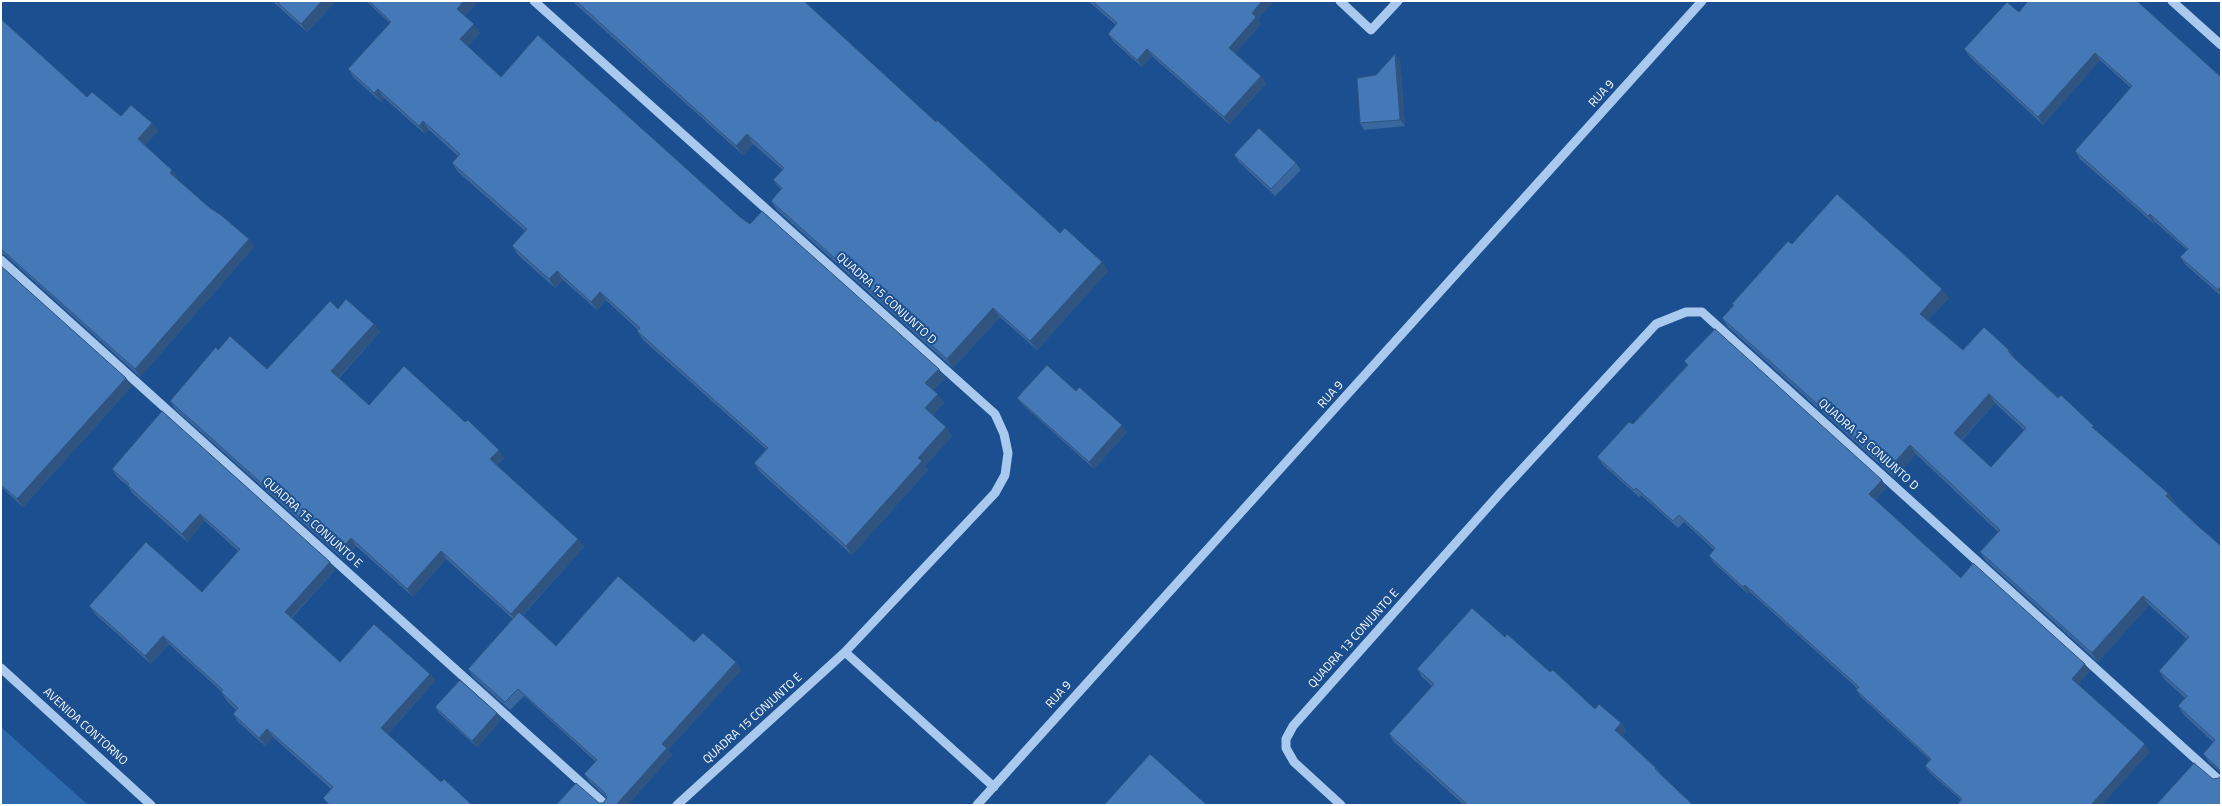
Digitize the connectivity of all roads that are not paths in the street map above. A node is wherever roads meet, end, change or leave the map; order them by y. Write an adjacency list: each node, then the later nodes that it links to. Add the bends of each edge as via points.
1 (534, 1): 9 (street, QUADRA 15 CONJUNTO D, via 995,414 1008,453 1005,475 996,493)
2 (1340, 1): 3 (street, via 1372,30)
3 (1398, 1)
4 (1702, 1): 12 (street, RUA 9)
5 (2172, 1): 6 (street)
6 (2221, 45)
7 (1, 260): 14 (street, QUADRA 15 CONJUNTO E)
8 (1502, 491): 11 (street, QUADRA 13 CONJUNTO D, via 1656,324 1686,312 1702,312); 17 (street, QUADRA 13 CONJUNTO E, via 1293,726 1286,739 1286,748 1294,762)
9 (845, 652): 12 (street); 15 (street, QUADRA 15 CONJUNTO E)
10 (1, 668): 13 (street, AVENIDA CONTORNO)
11 (2221, 782)
12 (994, 787): 16 (street, RUA 9)
13 (151, 805)
14 (606, 805)
15 (678, 805)
16 (977, 805)
17 (1341, 805)

